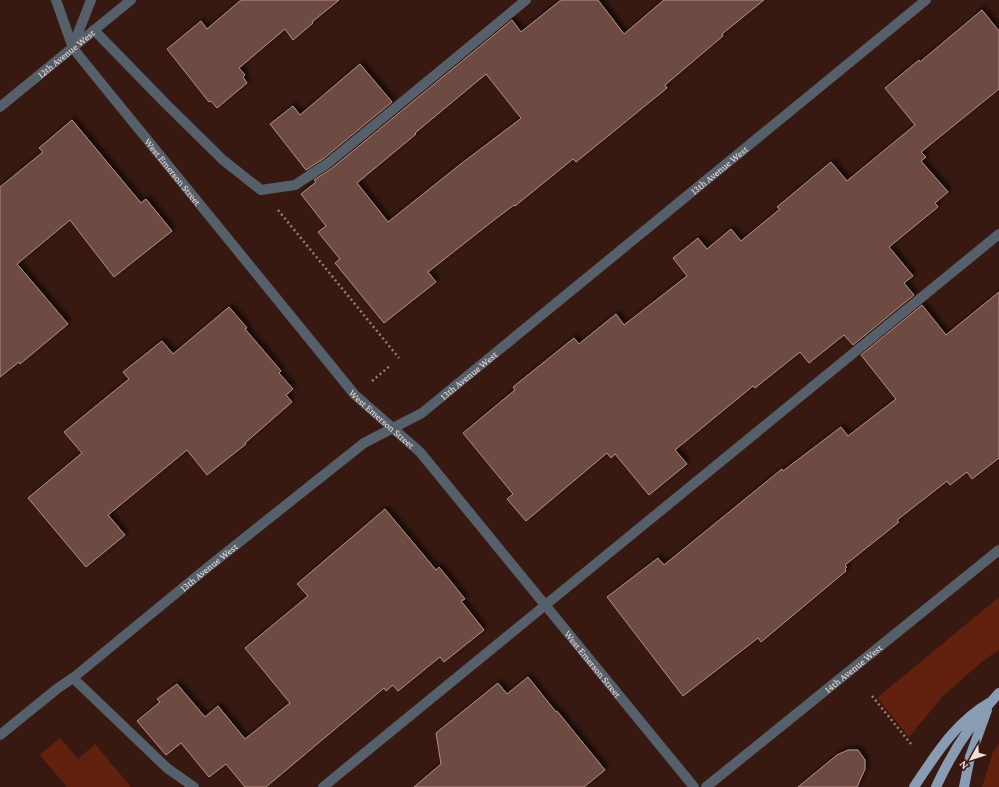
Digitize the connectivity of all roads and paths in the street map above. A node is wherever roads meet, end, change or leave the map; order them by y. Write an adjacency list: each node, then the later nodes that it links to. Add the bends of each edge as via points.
1 (56, 0): 7 (street, West Emerson Street)
2 (91, 0): 7 (street)
3 (131, 0): 6 (street, 12th Avenue West)
4 (526, 0): 6 (street, via 327,164 295,185 262,190 223,160)
5 (926, 0): 14 (street, 13th Avenue West, via 422,413)
6 (94, 30): 7 (street, 12th Avenue West)
7 (72, 48): 8 (street, 12th Avenue West); 14 (street, West Emerson Street, via 356,395)
8 (0, 107)
9 (276, 207): 11 (path)
10 (999, 234): 16 (street)
11 (399, 358)
12 (391, 365): 13 (path)
13 (369, 383)
14 (392, 429): 16 (street, West Emerson Street, via 420,452); 17 (street, 13th Avenue West, via 364,443)
15 (999, 550): 25 (street, 14th Avenue West)
16 (545, 605): 23 (street); 24 (street, West Emerson Street)
17 (73, 678): 20 (street, 13th Avenue West); 22 (street, via 167,768)
18 (872, 696): 21 (path)
19 (995, 697): 26 (main road, via 962,722 934,756); 27 (main road, via 965,733); 28 (main road, via 975,739)
20 (0, 735)
21 (911, 744)
22 (194, 787)
23 (323, 787)
24 (694, 787)
25 (706, 787)
26 (914, 787)
27 (936, 787)
28 (964, 787)

